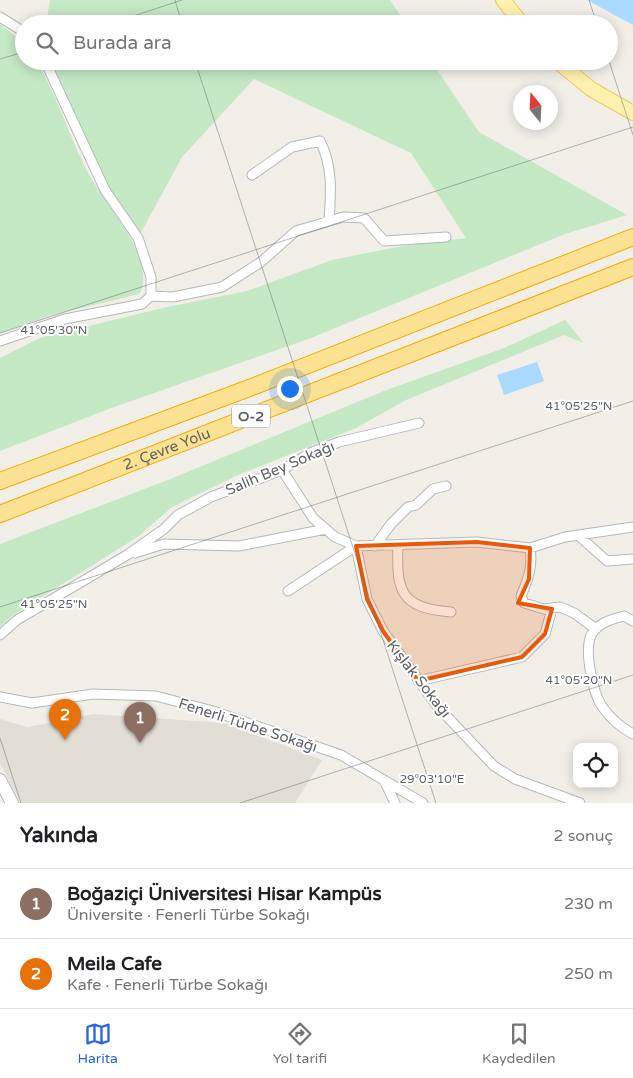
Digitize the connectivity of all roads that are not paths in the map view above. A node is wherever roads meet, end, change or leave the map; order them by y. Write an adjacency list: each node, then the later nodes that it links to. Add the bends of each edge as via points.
1 (503, 0): 2 (main road)
2 (515, 15)
3 (0, 17): 4 (street)
4 (15, 26)
5 (49, 70): 13 (street, via 105,190 138,238 151,277)
6 (568, 70): 7 (main road, via 592,89)
7 (633, 113)
8 (252, 175): 9 (street, via 292,147 320,141 327,154 331,184)
9 (329, 221): 11 (street, via 343,217 364,218 384,241); 13 (street, via 296,231 261,262 222,287 173,297)
10 (633, 237): 17 (highway, 2. Çevre Yolu / O-2)
11 (446, 238)
12 (633, 268): 19 (highway, 2. Çevre Yolu / O-2)
13 (151, 296): 14 (street, via 142,304 65,319)
14 (0, 342)
15 (419, 423): 16 (street, Salih Bey Sokağı, via 339,442 310,453)
16 (282, 470): 21 (street, Salih Bey Sokağı, via 211,497 178,514); 22 (street, via 313,518)
17 (0, 481)
18 (446, 486): 27 (street, via 433,489 416,505 408,507)
19 (0, 514)
20 (633, 527): 23 (street)
21 (164, 529): 24 (street); 29 (street, Salih Bey Sokağı)
22 (326, 529): 24 (street, Salih Bey Sokağı, via 239,546); 26 (street, via 335,537)
23 (579, 536): 28 (street); 30 (street, via 607,561)
24 (175, 545): 29 (street, Salih Bey Sokağı, via 164,544)
25 (398, 545): 27 (street); 28 (street, via 477,542); 33 (street, via 397,573 409,600 429,610)
26 (356, 546): 27 (street); 31 (street); 37 (street, Kışlak Sokağı, via 367,599 383,631)
27 (375, 546)
28 (530, 548): 32 (street, via 529,579 521,596 524,603)
29 (128, 555): 36 (street, Salih Bey Sokağı, via 17,620)
30 (633, 559)
31 (288, 591)
32 (552, 609): 35 (street, via 560,607 574,612); 37 (street, via 545,634 522,657)
33 (451, 612)
34 (633, 621): 35 (street, via 624,616 607,621)
35 (596, 629): 39 (street, via 590,637 593,683 602,708)
36 (0, 635)
37 (418, 681): 45 (street, Kışlak Sokağı, via 494,766 515,779)
38 (0, 697): 41 (street, Fenerli Türbe Sokağı, via 32,703 93,694 156,696 213,711 342,755)
39 (633, 734)
40 (0, 780): 42 (main road)
41 (384, 780): 43 (street); 44 (street, Fenerli Türbe Sokağı)
42 (12, 803)
43 (395, 803)
44 (423, 803)
45 (580, 803)

